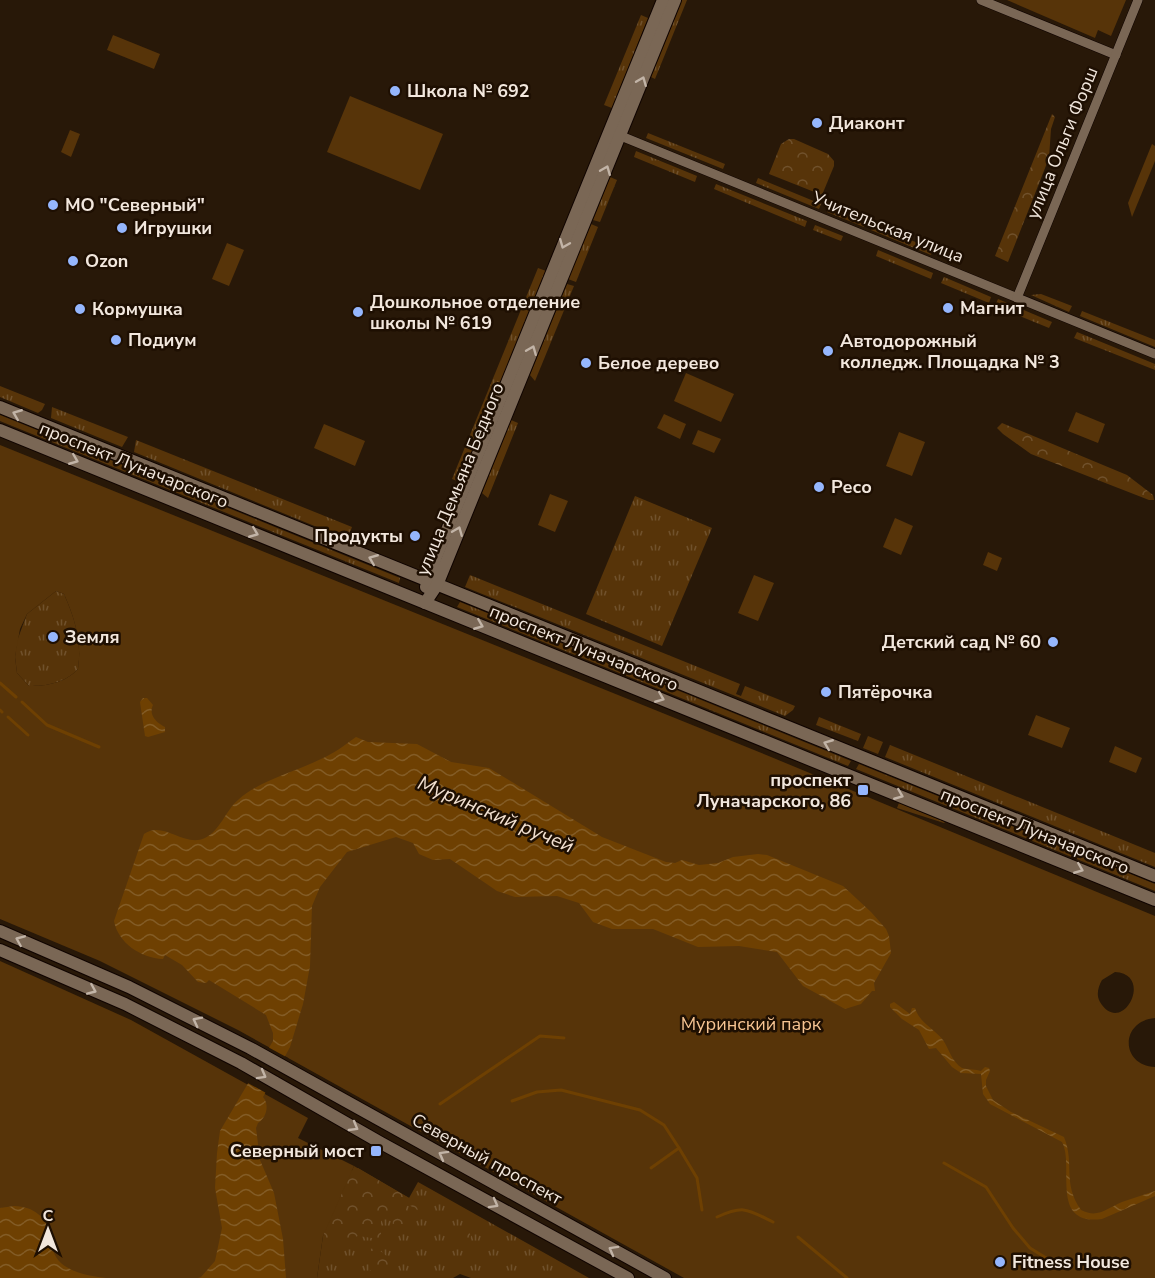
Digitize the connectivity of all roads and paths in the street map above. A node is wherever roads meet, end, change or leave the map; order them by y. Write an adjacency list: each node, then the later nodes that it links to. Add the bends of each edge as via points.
1 (663, 0): 6 (main road, улица Демьяна Бедного)
2 (675, 0): 6 (main road, улица Демьяна Бедного, one-way to 2)
3 (981, 0): 5 (street)
4 (1138, 0): 5 (street, улица Ольги Форш)
5 (1116, 55): 7 (street, улица Ольги Форш)
6 (615, 134): 7 (street, Учительская улица); 11 (main road, улица Демьяна Бедного)
7 (1017, 298): 8 (street, Учительская улица)
8 (1155, 354)
9 (0, 407): 11 (main road, проспект Луначарского, one-way to 9)
10 (0, 430): 12 (main road, проспект Луначарского, one-way to 12)
11 (432, 583): 12 (main road, улица Демьяна Бедного); 13 (main road, проспект Луначарского, one-way to 11)
12 (425, 603): 14 (main road, проспект Луначарского, one-way to 14)
13 (1155, 876)
14 (1155, 900)
15 (0, 931): 18 (main road, Северный проспект, one-way to 15, via 250,1048 129,987)
16 (0, 950): 17 (main road, Северный проспект, one-way to 17, via 125,1004 241,1063)
17 (628, 1278)
18 (664, 1278)

